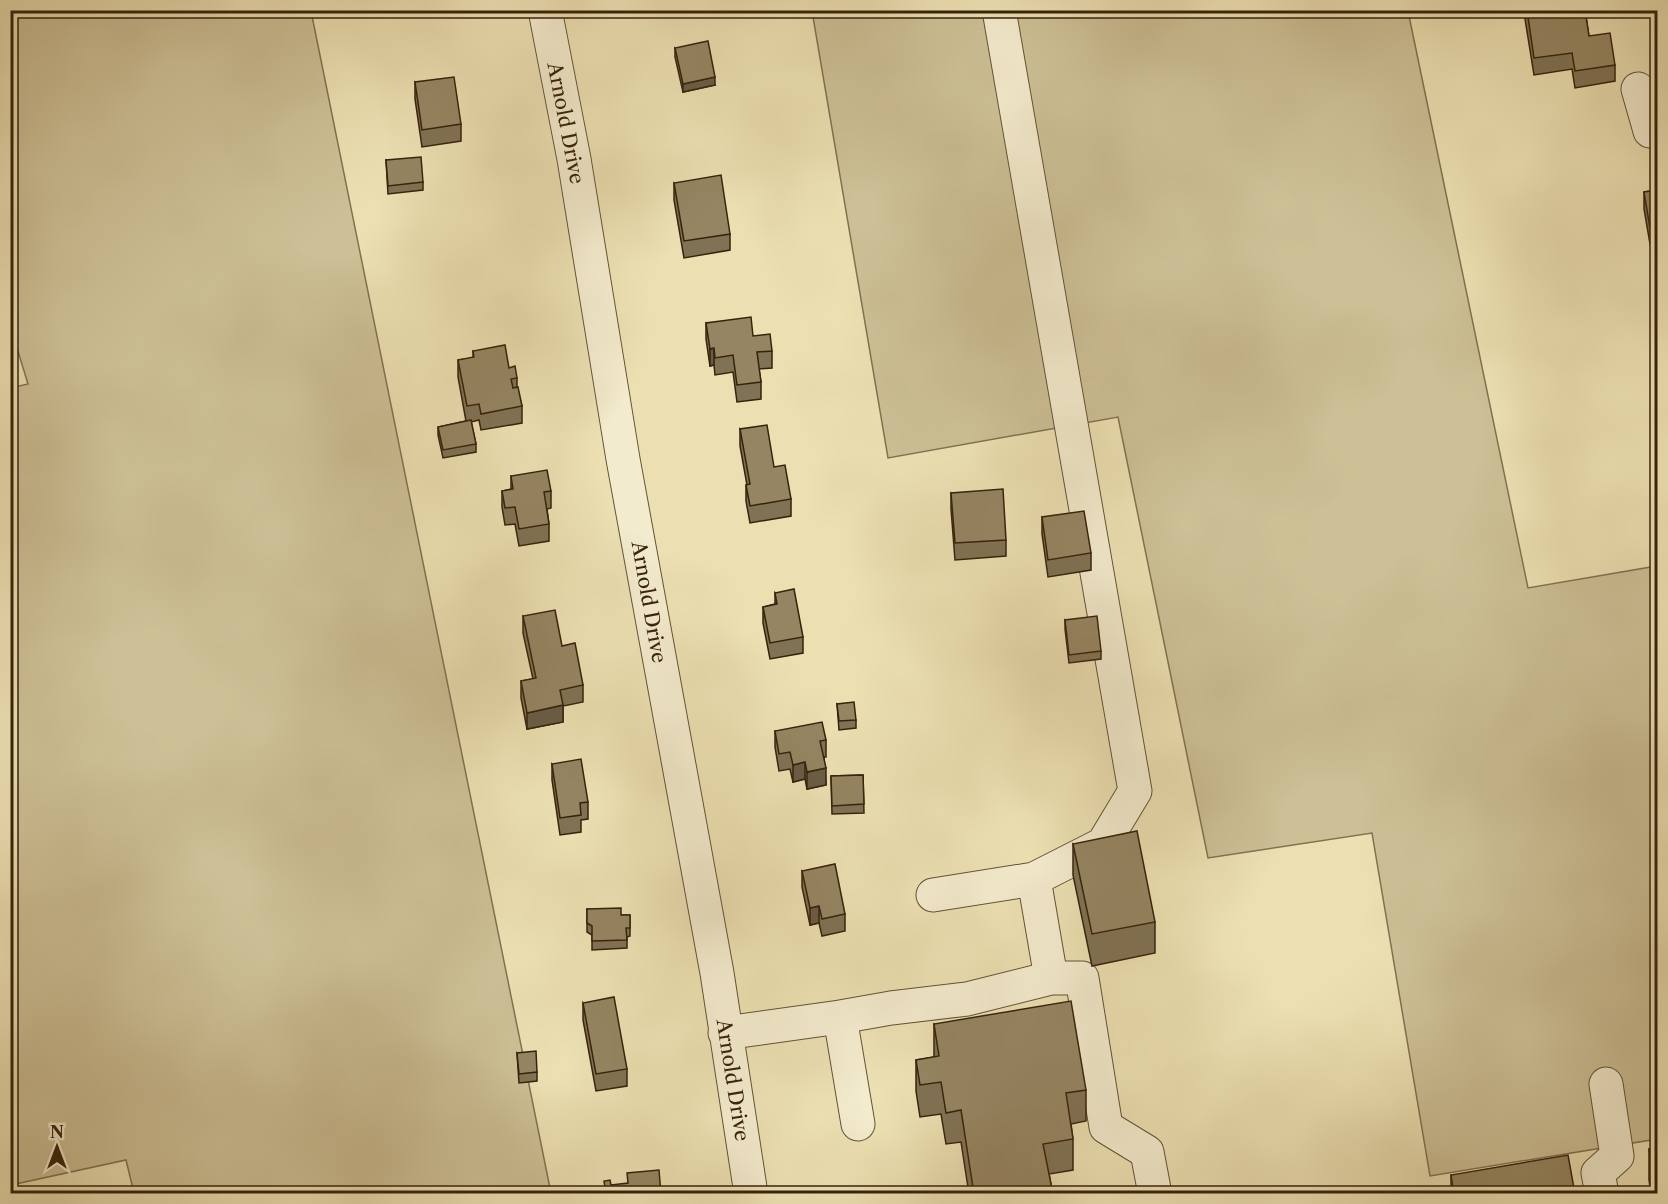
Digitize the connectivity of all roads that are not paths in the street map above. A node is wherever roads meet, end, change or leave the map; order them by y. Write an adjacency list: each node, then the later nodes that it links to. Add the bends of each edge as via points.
1 (545, 10): 9 (street, Arnold Drive)
2 (999, 10): 5 (street, via 1135,791 1103,844)
3 (1638, 89): 4 (street, via 1650,131)
4 (1658, 129)
5 (1034, 879): 6 (street); 7 (street)
6 (933, 895)
7 (1052, 978): 8 (street, via 967,999); 13 (street, via 1082,978 1106,1127 1147,1152)
8 (840, 1017): 9 (street); 11 (street)
9 (725, 1033): 12 (street, Arnold Drive)
10 (1606, 1084): 14 (street, via 1617,1156 1598,1173)
11 (858, 1124)
12 (751, 1194)
13 (1155, 1194)
14 (1602, 1194)

